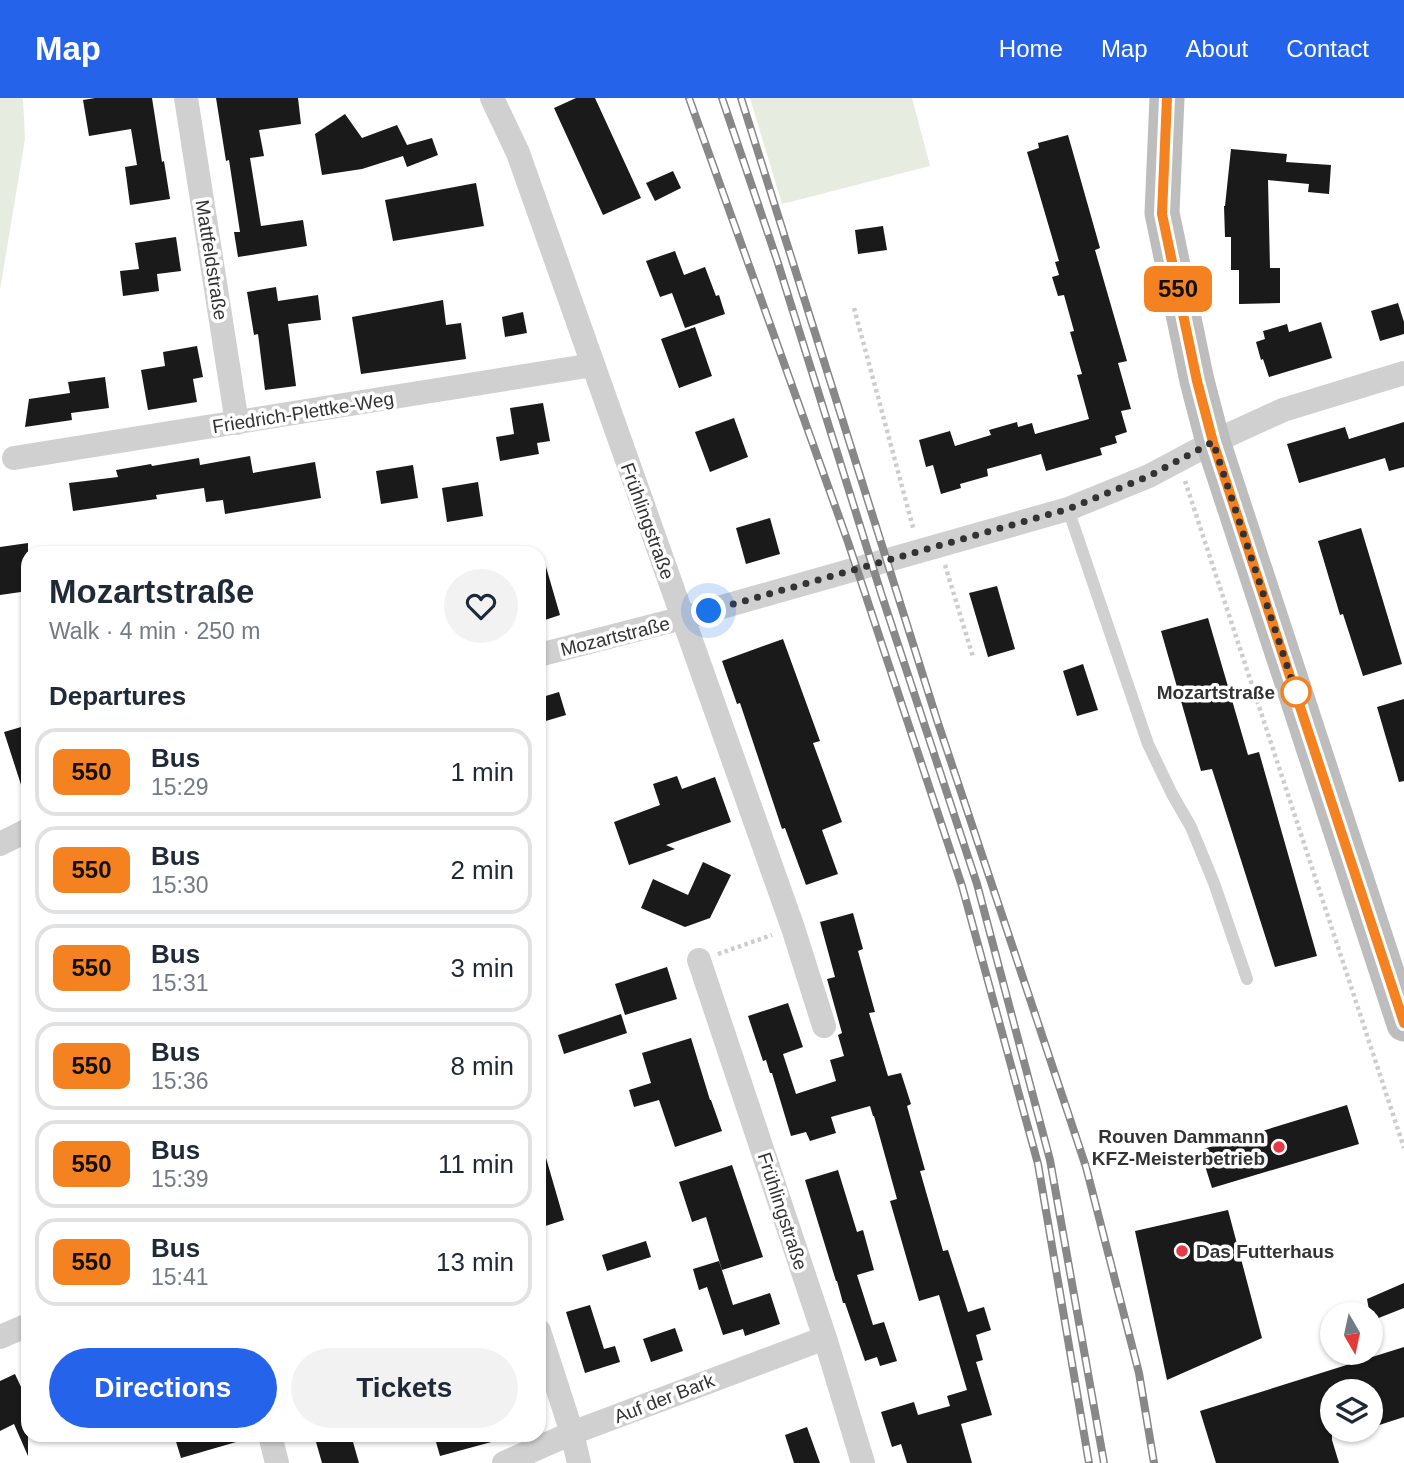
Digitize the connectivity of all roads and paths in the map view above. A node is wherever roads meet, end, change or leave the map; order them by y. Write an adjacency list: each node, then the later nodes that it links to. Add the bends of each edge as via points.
1 (186, 98): 7 (street, Mattfeldstraße)
2 (492, 98): 5 (street, Frühlingstraße, via 519,153)
3 (1167, 98): 8 (main road, via 1162,214)
4 (854, 309): 12 (path)
5 (593, 365): 7 (street, Friedrich-Plettke-Weg); 13 (street, Frühlingstraße)
6 (1404, 373): 8 (street, Mozartstraße, via 1283,411)
7 (237, 423): 9 (street, Friedrich-Plettke-Weg)
8 (1213, 442): 10 (street, Mozartstraße); 21 (main road)
9 (14, 458)
10 (1178, 460): 11 (street, Mozartstraße); 23 (path)
11 (1068, 509): 12 (street, Mozartstraße); 20 (lane, via 1148,744 1191,827)
12 (929, 547): 13 (street, Mozartstraße); 15 (path)
13 (683, 618): 14 (street, Mozartstraße); 18 (street, Frühlingstraße)
14 (546, 653)
15 (973, 657)
16 (21, 834): 17 (street)
17 (0, 844)
18 (793, 928): 19 (path); 22 (street, Frühlingstraße)
19 (699, 960): 26 (street, Frühlingstraße)
20 (1247, 979)
21 (1404, 1024)
22 (824, 1026)
23 (1404, 1148)
24 (21, 1328): 25 (street)
25 (0, 1338)
26 (825, 1338): 28 (street, Auf der Bark); 33 (street, Frühlingstraße)
27 (546, 1353): 28 (street)
28 (572, 1433): 31 (street, Auf der Bark); 32 (street)
29 (272, 1442): 30 (street)
30 (277, 1463)
31 (504, 1463)
32 (579, 1463)
33 (863, 1463)

